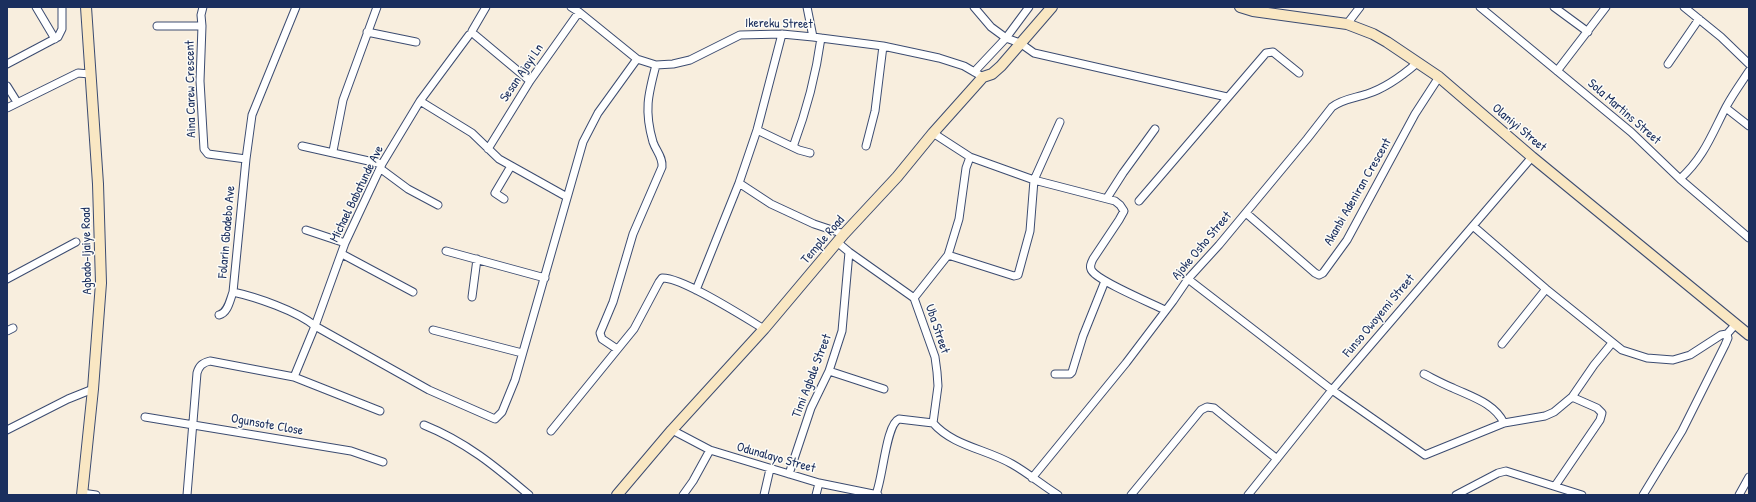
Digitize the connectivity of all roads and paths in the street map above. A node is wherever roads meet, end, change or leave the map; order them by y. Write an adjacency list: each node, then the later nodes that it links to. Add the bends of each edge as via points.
1 (36, 7): 30 (street)
2 (62, 7): 30 (street, via 61,34)
3 (86, 7): 43 (street, Agbado-Ijaiye Road)
4 (203, 7): 23 (street, Aina Carew Crescent)
5 (296, 7): 66 (street, Folarin Gbadebo Ave, via 252,115)
6 (377, 7): 24 (street)
7 (486, 7): 26 (street, Michael Babatunde Ave)
8 (571, 7): 19 (street, Ikereku Street)
9 (807, 7): 28 (street)
10 (974, 7): 29 (street, via 991,27)
11 (1029, 7): 29 (street)
12 (1052, 7): 32 (street, Temple Road)
13 (1240, 7): 21 (street, Olaniyi Street)
14 (1360, 7): 21 (street)
15 (1480, 7): 40 (street, Sola Martins Street)
16 (1554, 7): 25 (street)
17 (1606, 7): 25 (street)
18 (1684, 7): 20 (street)
19 (579, 12): 34 (street, Ikereku Street); 46 (street, Sesan Ajayi Ln)
20 (1698, 19): 37 (street); 38 (street)
21 (1347, 24): 35 (street, Olaniyi Street, via 1374,34)
22 (157, 26): 23 (street)
23 (202, 26): 66 (street, Aina Carew Crescent, via 200,81 205,152)
24 (368, 32): 31 (street); 62 (street, via 343,100)
25 (1588, 32): 40 (street)
26 (472, 34): 46 (street); 49 (street, Michael Babatunde Ave)
27 (782, 34): 28 (street, Ikereku Street); 39 (street, Ikereku Street, via 740,35 690,60 677,64); 56 (street)
28 (817, 37): 33 (street, Ikereku Street); 60 (street, via 818,62)
29 (1006, 38): 32 (street); 44 (street)
30 (55, 39): 36 (street)
31 (416, 42)
32 (1020, 43): 44 (street, Temple Road, via 992,74); 48 (street, via 1034,53)
33 (883, 46): 44 (street, Ikereku Street, via 939,58 964,66); 59 (street, via 875,112)
34 (637, 59): 39 (street, Ikereku Street); 72 (street, via 598,113 583,142)
35 (1418, 63): 45 (street, Olaniyi Street); 77 (street, Ajoke Osho Street, via 1388,85 1332,106)
36 (7, 64)
37 (1668, 64)
38 (1749, 64)
39 (656, 65): 110 (street, via 647,109 650,132 662,168 633,234 600,333 602,339)
40 (1557, 71): 69 (street, Sola Martins Street, via 1631,132)
41 (1749, 71): 52 (street)
42 (1299, 72): 48 (street, via 1270,52 1259,60)
43 (90, 74): 50 (street, via 78,72); 116 (street, Agbado-Ijaiye Road, via 102,283)
44 (978, 74): 57 (street, Temple Road)
45 (1439, 77): 65 (street, Olaniyi Street); 77 (street, Akanbi Adeniran Crescent, via 1415,114 1347,240 1323,273 1315,273)
46 (530, 81): 61 (street, Sesan Ajayi Ln)
47 (7, 86): 50 (street)
48 (1227, 97): 75 (street)
49 (420, 101): 61 (street, via 472,133); 67 (street, Michael Babatunde Ave)
50 (17, 102): 51 (street)
51 (7, 108)
52 (1726, 108): 54 (street); 69 (street, via 1708,146)
53 (1060, 122): 70 (street)
54 (1749, 126)
55 (1155, 129): 73 (street)
56 (757, 130): 60 (street); 71 (street)
57 (934, 133): 64 (street); 80 (street, Temple Road)
58 (302, 146): 62 (street)
59 (866, 146)
60 (793, 147): 63 (street)
61 (488, 149): 68 (street)
62 (332, 151): 67 (street)
63 (810, 153)
64 (970, 157): 70 (street); 88 (street, via 966,168 959,219)
65 (1532, 157): 78 (street, Funso Owoyemi Street); 102 (street, Olaniyi Street)
66 (246, 159): 96 (street, Folarin Gbadebo Ave)
67 (381, 166): 76 (street, via 408,189); 84 (street, Michael Babatunde Ave)
68 (511, 166): 72 (street); 74 (street, via 495,193)
69 (1680, 179): 81 (street, Sola Martins Street)
70 (1034, 180): 73 (street); 88 (street, via 1030,231 1018,275 1014,276)
71 (739, 183): 80 (street, via 771,204 814,224); 95 (street)
72 (567, 198): 90 (street)
73 (1107, 198): 93 (street, via 1120,204 1124,211 1090,264 1092,271)
74 (504, 199)
75 (1139, 201)
76 (438, 205)
77 (1246, 213): 92 (street, Ajoke Osho Street)
78 (1473, 226): 94 (street); 118 (street, Funso Owoyemi Street)
79 (306, 230): 84 (street)
80 (844, 234): 83 (street, Temple Road)
81 (1749, 238)
82 (76, 242): 91 (street)
83 (837, 242): 86 (street); 104 (street, Temple Road)
84 (345, 243): 87 (street, Michael Babatunde Ave)
85 (446, 251): 89 (street)
86 (849, 252): 99 (street, Uba Street); 112 (street, Timi Agbale Street, via 842,330)
87 (342, 254): 97 (street); 103 (street, Michael Babatunde Ave)
88 (948, 255): 99 (street)
89 (477, 259): 90 (street); 98 (street)
90 (545, 278): 111 (street)
91 (7, 279)
92 (1188, 279): 100 (street, Ajoke Osho Street); 118 (street)
93 (1105, 281): 100 (street); 113 (street, via 1072,372)
94 (1546, 289): 108 (street); 109 (street)
95 (696, 290): 104 (street); 110 (street, via 683,283 662,278 634,329)
96 (233, 292): 101 (street, via 226,311); 103 (street, Folarin Gbadebo Ave, via 256,298 307,319)
97 (413, 292)
98 (472, 297)
99 (914, 298): 122 (street, Uba Street, via 938,372)
100 (1165, 310): 135 (street, Ajoke Osho Street, via 1126,363)
101 (219, 315)
102 (1736, 324): 106 (street); 107 (street, Olaniyi Street)
103 (315, 326): 111 (street, Folarin Gbadebo Ave, via 429,390 495,419 502,412 515,380); 115 (street, Michael Babatunde Ave)
104 (764, 328): 127 (street, Temple Road)
105 (433, 330): 111 (street)
106 (1727, 334): 108 (street, via 1721,335 1690,355 1673,360 1647,358 1622,350); 152 (street, via 1725,345 1682,431)
107 (1749, 335)
108 (1612, 343): 119 (street)
109 (1502, 344)
110 (617, 349): 128 (street)
111 (522, 353)
112 (828, 371): 117 (street); 133 (street, Timi Agbale Street, via 811,408)
113 (1055, 374)
114 (1424, 374): 123 (street, via 1494,408)
115 (294, 376): 120 (street); 124 (street, via 204,362 197,373)
116 (93, 389): 126 (street); 138 (street, Agbado-Ijaiye Road)
117 (884, 389)
118 (1332, 390): 123 (street, via 1425,455); 130 (street, Funso Owoyemi Street)
119 (1572, 397): 123 (street, via 1546,416); 137 (street, via 1597,408 1602,413 1600,420)
120 (380, 411)
121 (145, 417): 124 (street, Ogunsote Close)
122 (933, 423): 135 (street, via 940,432 1011,463); 146 (street, via 899,419 892,424)
123 (1504, 423)
124 (193, 424): 131 (street, Ogunsote Close, via 351,451); 140 (street)
125 (424, 425): 141 (street, via 482,456)
126 (7, 430)
127 (672, 430): 129 (street, Odunalayo Street); 142 (street, Temple Road)
128 (551, 431)
129 (710, 450): 132 (street, Odunalayo Street); 143 (street)
130 (1277, 459): 148 (street, via 1219,411 1207,407 1201,410); 149 (street, Funso Owoyemi Street)
131 (384, 462)
132 (770, 469): 133 (street, Odunalayo Street); 144 (street)
133 (789, 474): 136 (street, Odunalayo Street)
134 (1749, 477): 153 (street)
135 (1032, 478): 147 (street)
136 (819, 483): 145 (street); 146 (street, Odunalayo Street)
137 (1555, 486): 150 (street, via 1506,471 1498,472); 151 (street)
138 (82, 494): 139 (street)
139 (96, 495)
140 (187, 495)
141 (529, 495)
142 (617, 495)
143 (683, 495)
144 (764, 495)
145 (816, 495)
146 (877, 495)
147 (1058, 495)
148 (1131, 495)
149 (1248, 495)
150 (1456, 495)
151 (1582, 495)
152 (1643, 495)
153 (1739, 495)

